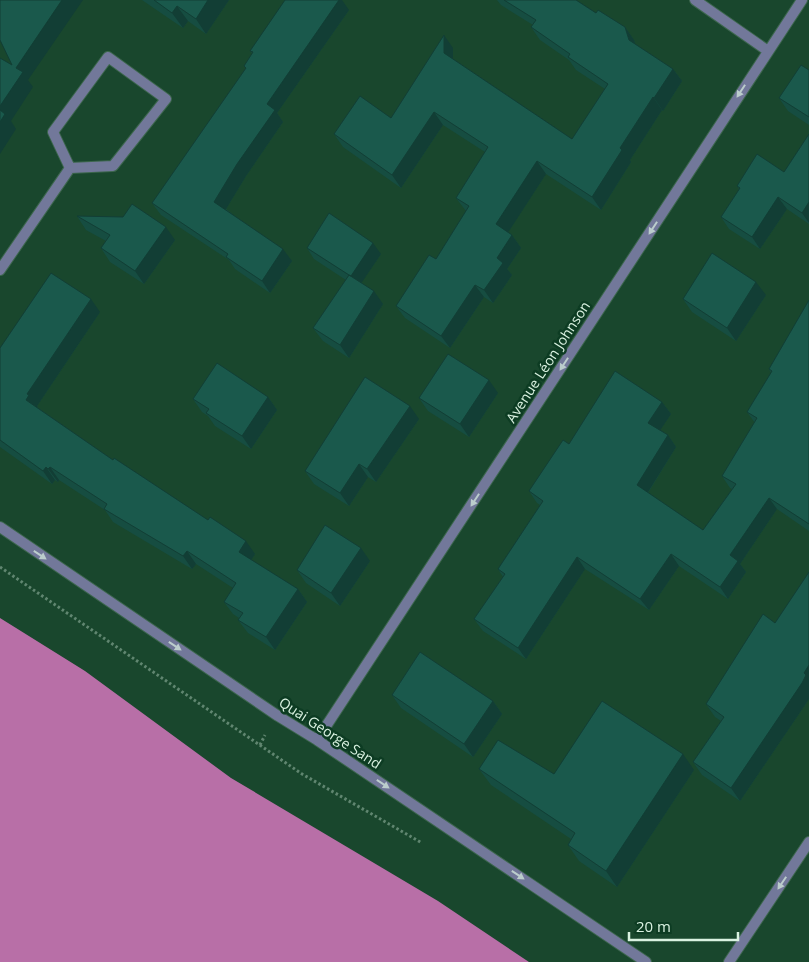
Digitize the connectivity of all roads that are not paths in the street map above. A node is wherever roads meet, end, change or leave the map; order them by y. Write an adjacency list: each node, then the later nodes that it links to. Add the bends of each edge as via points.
1 (695, 0): 3 (street)
2 (802, 0): 3 (street, Avenue Léon Johnson)
3 (768, 51): 7 (street, Avenue Léon Johnson, one-way to 7)
4 (70, 168): 4 (street, via 113,166 166,99 108,57 53,132); 5 (street)
5 (0, 270)
6 (0, 527): 7 (street, Quai George Sand, one-way to 7)
7 (317, 740): 9 (street, Quai George Sand, one-way to 9)
8 (809, 842): 10 (street, one-way to 10)
9 (646, 962)
10 (729, 962)

